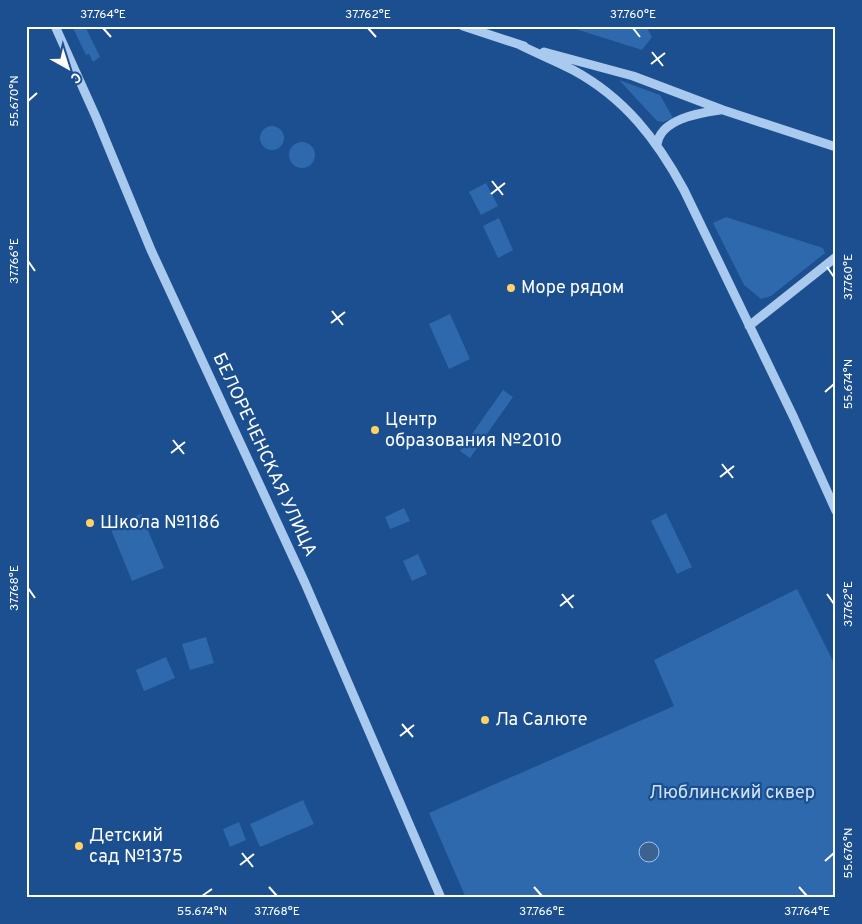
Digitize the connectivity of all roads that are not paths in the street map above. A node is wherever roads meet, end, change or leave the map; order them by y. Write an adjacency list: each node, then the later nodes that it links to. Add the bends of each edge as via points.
1 (55, 26): 10 (street, БЕЛОРЕЧЕНСКАЯ УЛИЦА, via 152,250 305,582)
2 (463, 26): 3 (street)
3 (520, 45): 4 (street, via 633,76); 5 (street, via 573,70 607,92 642,125)
4 (723, 110): 5 (street, via 678,120 661,134); 6 (street)
5 (657, 145): 8 (street, via 684,190)
6 (836, 147)
7 (836, 257): 8 (street)
8 (748, 326): 9 (street)
9 (836, 511)
10 (441, 898)

